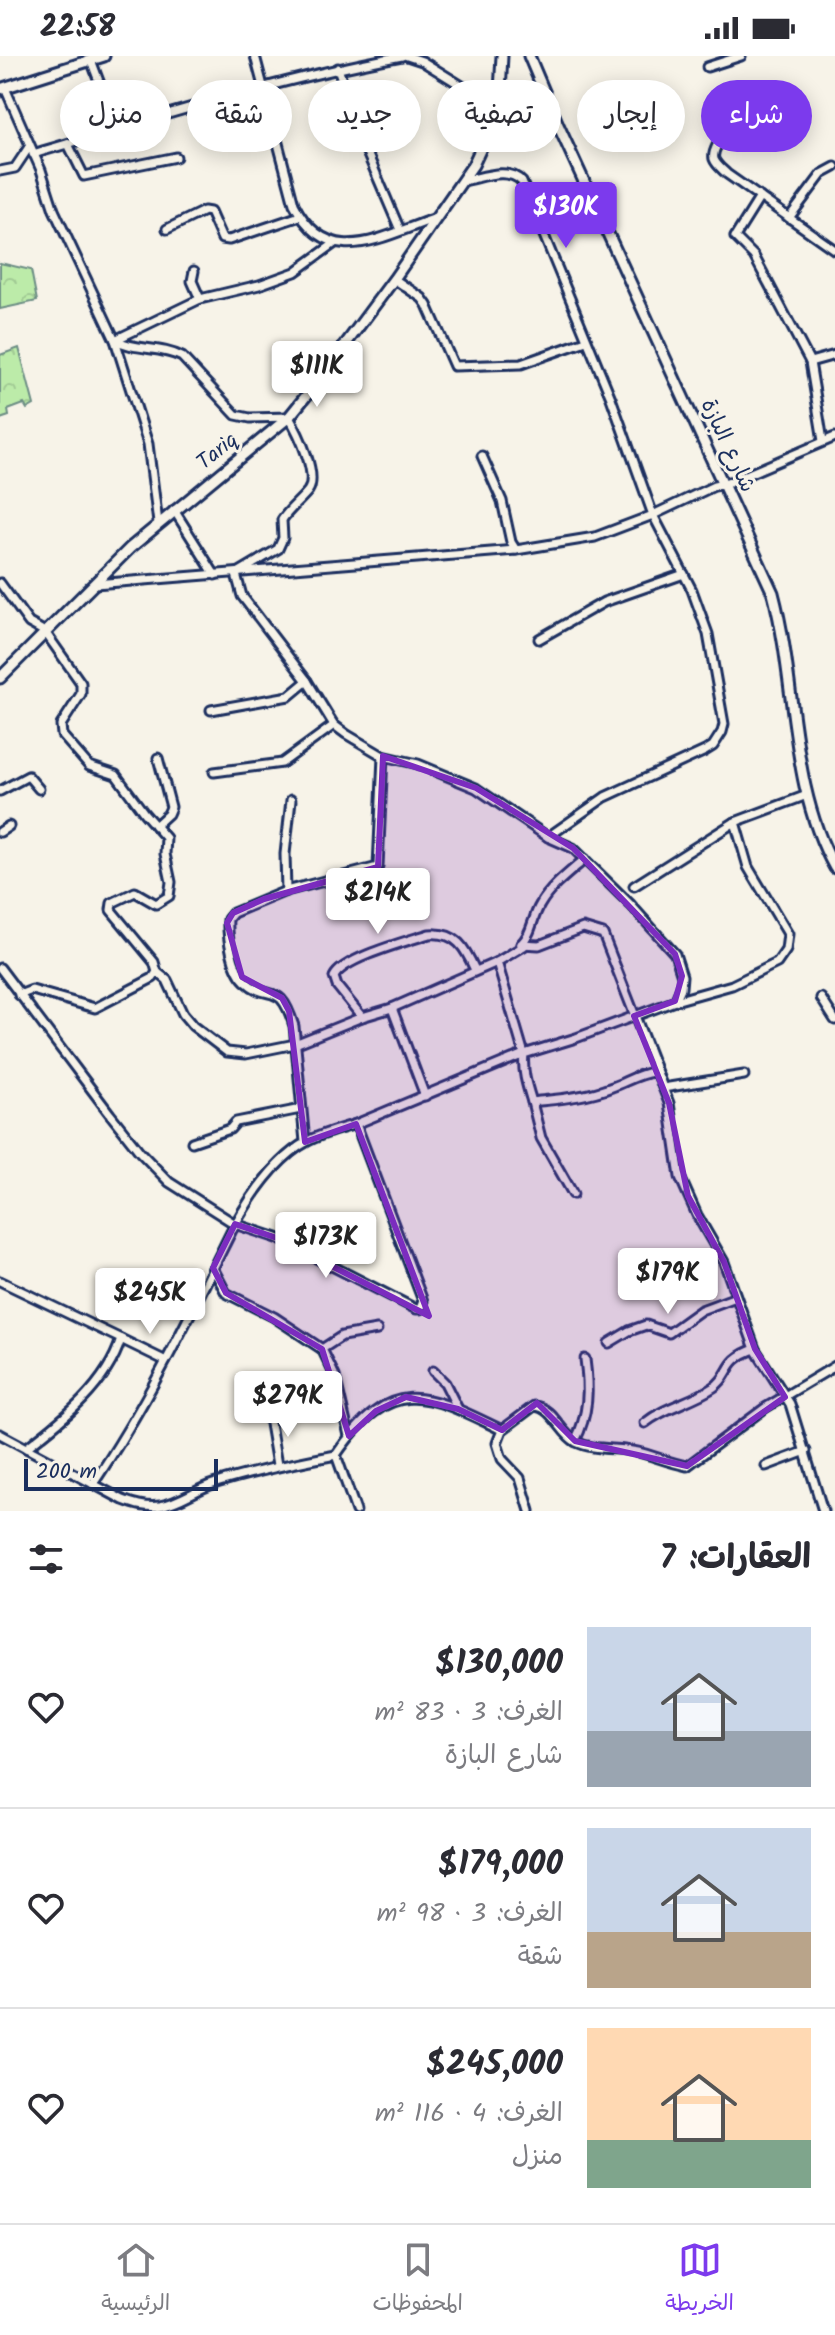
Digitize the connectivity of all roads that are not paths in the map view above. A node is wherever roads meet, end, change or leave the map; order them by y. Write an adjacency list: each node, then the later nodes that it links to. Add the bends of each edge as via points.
1 (104, 56): 7 (main road)
2 (255, 56): 11 (street)
3 (404, 56): 9 (street); 12 (street)
4 (502, 56): 13 (main road, Tariq)
5 (529, 56): 45 (main road, شارع البازة)
6 (741, 56): 8 (street)
7 (91, 60): 10 (street); 15 (main road)
8 (707, 67)
9 (338, 68): 14 (street); 31 (street)
10 (99, 80)
11 (262, 80)
12 (452, 80)
13 (501, 80)
14 (292, 81)
15 (2, 89): 17 (street)
16 (60, 145): 17 (street)
17 (31, 150): 24 (street, via 15,168); 37 (street)
18 (72, 152): 22 (street, via 84,176)
19 (279, 152): 27 (street)
20 (478, 152): 25 (main road, Tariq)
21 (713, 152): 26 (street, via 717,164)
22 (176, 157)
23 (835, 167): 29 (street, via 822,174)
24 (0, 171)
25 (463, 181): 28 (main road, Tariq); 38 (street, via 505,173 522,182)
26 (760, 197): 29 (street); 40 (street, via 735,237 754,256)
27 (300, 216): 30 (street, via 229,240 222,239 210,212); 32 (street, via 316,235)
28 (436, 218): 31 (street); 35 (main road, Tariq)
29 (789, 218): 33 (street)
30 (167, 229)
31 (400, 230): 32 (street, via 363,243)
32 (335, 243): 36 (street, via 295,272)
33 (835, 250)
34 (194, 271): 36 (street, via 192,281)
35 (394, 279): 38 (street, via 427,305 455,366 521,364); 41 (main road, Tariq)
36 (200, 299): 37 (street)
37 (115, 340): 41 (street, via 174,352 236,415); 48 (street, via 148,444)
38 (586, 341): 47 (street)
39 (835, 355): 40 (street)
40 (810, 362): 43 (street)
41 (289, 417): 46 (main road, Tariq); 50 (street, via 305,453 310,487 282,520 278,549)
42 (835, 437): 43 (street)
43 (823, 441): 45 (street)
44 (482, 456): 49 (street)
45 (725, 484): 47 (street); 66 (main road, شارع البازة, via 781,621)
46 (174, 510): 48 (main road, Tariq); 52 (street)
47 (653, 515): 49 (street, via 595,537); 51 (street)
48 (158, 523): 54 (main road, Tariq)
49 (516, 550): 50 (street)
50 (236, 574): 52 (street); 58 (street, via 242,596)
51 (684, 574): 56 (street, via 604,602); 72 (street, via 708,634 724,713 722,732 705,751 605,797)
52 (215, 575): 54 (street)
53 (0, 583): 55 (street, via 29,623)
54 (92, 584): 55 (main road, Tariq)
55 (45, 632): 57 (main road, Tariq); 70 (street, via 82,686 60,732 89,766 116,775)
56 (539, 639)
57 (0, 678)
58 (307, 681): 59 (street, via 289,696); 60 (street)
59 (211, 710)
60 (334, 725): 61 (street); 63 (street, via 282,763)
61 (383, 756): 72 (street, via 476,788); 76 (street, via 378,867)
62 (158, 758): 70 (street, via 171,807)
63 (214, 772)
64 (39, 789): 65 (street, via 28,776)
65 (0, 791)
66 (807, 795): 68 (street); 74 (main road, شارع البازة)
67 (291, 800): 76 (street)
68 (735, 822): 75 (street); 84 (street, via 748,867 788,934 786,950 777,963 732,985)
69 (9, 826): 71 (street)
70 (155, 826): 81 (street, via 167,842 169,896 156,904 135,892 110,907)
71 (0, 832)
72 (548, 837): 73 (street)
73 (585, 859): 77 (street, via 547,894); 84 (street, via 675,954 682,976)
74 (835, 868)
75 (634, 886)
76 (286, 891): 89 (street, via 233,913 227,923 239,972 246,982 286,1003)
77 (521, 944): 78 (street); 86 (street, via 539,945 583,928 603,934)
78 (497, 962): 80 (street); 90 (street)
79 (0, 968): 82 (street)
80 (475, 970): 85 (street); 87 (street, via 459,941 440,933 359,959 334,977)
81 (157, 972): 82 (street, via 95,1008 32,990); 89 (street, via 193,1026 227,1052 246,1054)
82 (19, 995): 101 (street, via 140,1152 179,1190)
83 (821, 998): 88 (street)
84 (675, 1001): 86 (street)
85 (392, 1008): 87 (street); 94 (street)
86 (634, 1016): 90 (street); 91 (street)
87 (362, 1017): 89 (street)
88 (835, 1020)
89 (295, 1044): 96 (street)
90 (524, 1054): 94 (street); 95 (street)
91 (654, 1065): 93 (street); 95 (street, via 653,1072 589,1094)
92 (744, 1075): 93 (street)
93 (663, 1088): 104 (street, via 680,1177)
94 (425, 1096): 97 (street)
95 (532, 1102): 100 (street, via 541,1138)
96 (301, 1109): 98 (street, via 236,1122); 99 (street)
97 (356, 1124): 99 (street); 101 (street, via 423,1301 420,1309 277,1238)
98 (192, 1142)
99 (305, 1142): 101 (street, via 273,1172)
100 (573, 1194)
101 (235, 1224): 102 (street)
102 (213, 1268): 108 (street, via 226,1293); 111 (street)
103 (0, 1281): 106 (street)
104 (736, 1297): 107 (street, via 701,1310 669,1333 646,1325); 109 (street)
105 (377, 1330): 108 (street, via 342,1336)
106 (121, 1339): 111 (street); 122 (street, via 96,1388)
107 (609, 1343)
108 (322, 1349): 120 (street, via 335,1376)
109 (755, 1349): 114 (street); 117 (street, via 731,1361 714,1387)
110 (585, 1359): 121 (street, via 589,1397)
111 (166, 1361): 127 (street)
112 (835, 1366): 114 (street)
113 (433, 1371): 115 (street)
114 (785, 1397): 121 (street, via 690,1466); 123 (street)
115 (458, 1409): 118 (street); 120 (street, via 406,1397 376,1411)
116 (269, 1418): 125 (street)
117 (645, 1423)
118 (502, 1430): 121 (street, via 539,1406); 130 (street, via 497,1448 520,1478)
119 (0, 1434): 122 (street)
120 (349, 1436): 124 (street)
121 (575, 1441)
122 (26, 1448): 127 (street)
123 (806, 1451): 126 (street); 131 (street)
124 (336, 1455): 125 (street); 129 (street)
125 (277, 1465): 128 (street, via 210,1485)
126 (766, 1466)
127 (93, 1484): 128 (street, via 135,1505)
128 (168, 1508)
129 (356, 1511)
130 (530, 1511)
131 (823, 1511)

